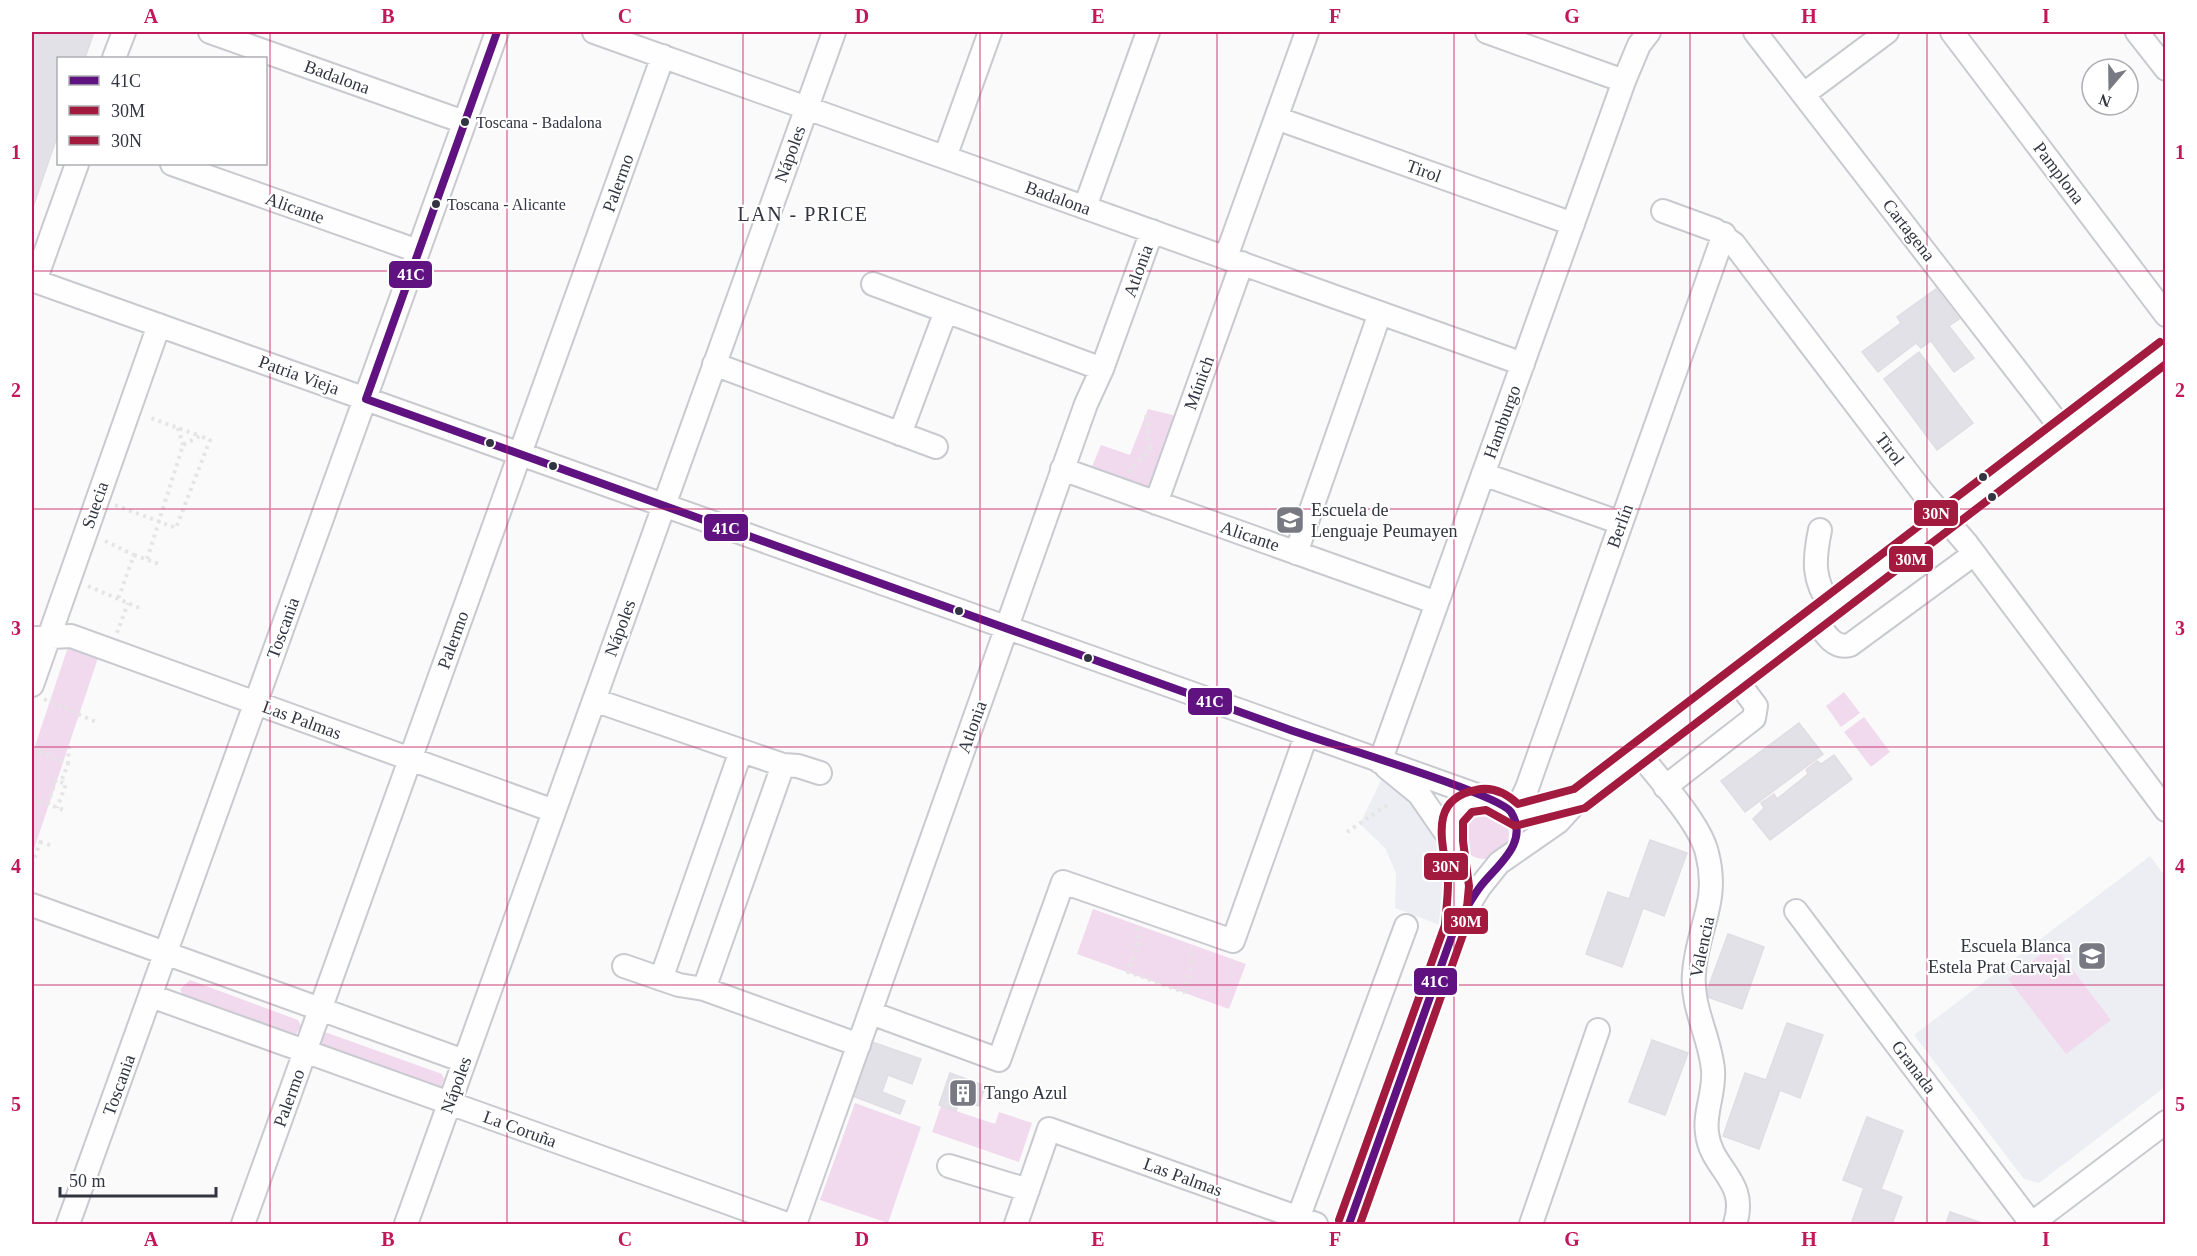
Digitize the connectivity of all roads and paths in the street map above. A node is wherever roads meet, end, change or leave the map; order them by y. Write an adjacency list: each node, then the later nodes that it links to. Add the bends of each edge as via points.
1 (124, 32): 16 (street)
2 (210, 32): 22 (street, Badalona)
3 (497, 32): 22 (street, Toscania)
4 (594, 32): 15 (street, Badalona)
5 (834, 32): 20 (street, Nápoles)
6 (990, 32): 23 (street)
7 (1148, 32): 26 (street)
8 (1307, 32): 21 (street, Múnich)
9 (1487, 32): 18 (street)
10 (1649, 32): 18 (street)
11 (1755, 32): 19 (street, Cartagena)
12 (1887, 32): 19 (street)
13 (1952, 32): 37 (street, Pamplona)
14 (2137, 32): 17 (street)
15 (663, 56): 20 (street, Badalona); 51 (street, Palermo)
16 (114, 57)
17 (2166, 69)
18 (1624, 81): 28 (street, Hamburgo)
19 (1804, 94): 46 (street, Cartagena)
20 (806, 107): 23 (street, Badalona); 40 (street, Nápoles)
21 (1276, 118): 28 (street, Tirol); 32 (street, Múnich)
22 (464, 122): 31 (street, Toscania)
23 (945, 157): 26 (street, Badalona)
24 (77, 165): 33 (street)
25 (175, 165): 31 (street, Alicante)
26 (1085, 207): 29 (street, Badalona)
27 (1663, 211): 30 (street, Tirol)
28 (1573, 224): 41 (street, Hamburgo)
29 (1152, 231): 32 (street, Badalona); 42 (street, Atlonia)
30 (1724, 234): 57 (street, Tirol); 59 (street, Berlín)
31 (418, 252): 43 (street, Toscania)
32 (1234, 260): 36 (street, Badalona); 55 (street, Múnich)
33 (33, 280): 38 (street, Patria Vieja)
34 (873, 284): 35 (street)
35 (946, 311): 42 (street); 47 (street)
36 (1380, 313): 41 (street, Badalona); 62 (street)
37 (2166, 315)
38 (159, 325): 43 (street, Patria Vieja); 44 (street, Suecia)
39 (2166, 350): 46 (street)
40 (714, 364): 47 (street); 56 (street, Nápoles)
41 (1523, 364): 53 (street, Hamburgo)
42 (1102, 369): 52 (street, Atlonia)
43 (366, 399): 51 (street, Patria Vieja); 79 (street, Toscania)
44 (129, 410): 45 (path); 54 (street, Suecia)
45 (178, 428): 48 (path); 49 (path)
46 (2062, 429): 57 (street)
47 (900, 434): 50 (street)
48 (200, 436): 49 (path); 58 (path, via 210,440 176,528)
49 (183, 445): 58 (path)
50 (936, 447)
51 (520, 455): 56 (street, Patria Vieja); 86 (street, Palermo)
52 (1062, 469): 55 (street, Alicante); 73 (street, Atlonia)
53 (1484, 474): 59 (street); 70 (street, Hamburgo)
54 (98, 498): 58 (path); 61 (street, Suecia)
55 (1156, 503): 62 (street, Alicante)
56 (663, 506): 73 (street, Patria Vieja); 78 (street, Nápoles)
57 (1945, 518): 63 (street, Tirol); 72 (street)
58 (158, 521): 65 (path)
59 (1621, 523): 102 (street, Berlín)
60 (1820, 530): 72 (street, via 1816,576)
61 (86, 532): 64 (path); 67 (street, Suecia)
62 (1296, 553): 70 (street, Alicante)
63 (1974, 554): 72 (street, via 1850,645 1841,647 1833,643); 99 (street, Tirol)
64 (134, 555): 65 (path); 68 (path)
65 (147, 559): 66 (path)
66 (159, 564)
67 (69, 578): 68 (path); 74 (street, Suecia)
68 (118, 599): 69 (path)
69 (128, 603): 71 (path); 75 (path)
70 (1437, 603): 87 (street, Hamburgo)
71 (142, 609)
72 (1822, 611): 76 (street)
73 (1007, 629): 81 (street, Patria Vieja); 122 (street, Atlonia)
74 (40, 637): 75 (street, Las Palmas, via 71,636); 77 (street, Suecia)
75 (111, 650): 79 (street, Las Palmas)
76 (1735, 678): 85 (street); 92 (street, via 1756,706 1754,718)
77 (37, 692): 80 (path)
78 (594, 700): 84 (street); 101 (street, Nápoles)
79 (256, 704): 86 (street, Las Palmas); 116 (street, Toscania)
80 (96, 722)
81 (1306, 736): 87 (street, Patria Vieja); 113 (street, via 1233,940)
82 (69, 743): 88 (path)
83 (32, 748): 88 (path)
84 (741, 751): 89 (street); 118 (street)
85 (1638, 752): 92 (street, Valencia); 95 (street)
86 (411, 759): 101 (street, Las Palmas); 121 (street, Palermo)
87 (1380, 762): 94 (street, Patria Vieja); 106 (street, Patria Vieja, via 1419,794)
88 (68, 764): 91 (path)
89 (783, 765): 90 (street); 119 (street)
90 (820, 774)
91 (61, 782): 97 (path, via 56,780); 98 (path, via 66,784)
92 (1665, 787): 133 (street, Valencia, via 1701,836 1709,860 1712,899 1693,988 1713,1071 1707,1134 1713,1152 1736,1189)
93 (32, 798): 97 (path)
94 (1488, 799): 102 (street, via 1500,803); 106 (street, via 1469,802 1458,810 1452,821)
95 (1579, 799): 102 (street); 108 (street, via 1558,822)
96 (1390, 803): 103 (path)
97 (48, 804): 98 (path)
98 (57, 808): 100 (path)
99 (2166, 810)
100 (66, 811)
101 (554, 811): 126 (street, Nápoles)
102 (1514, 816): 108 (street, via 1518,836)
103 (1347, 832)
104 (32, 838): 105 (path)
105 (40, 842): 107 (path); 109 (path)
106 (1452, 844): 108 (street, via 1470,864 1484,867); 115 (street, via 1458,882)
107 (53, 846)
108 (1505, 859): 115 (street, via 1479,888)
109 (32, 866)
110 (32, 905): 116 (street)
111 (1134, 906): 113 (street); 113 (path, via 1139,942 1128,972 1184,992 1192,966); 122 (street, via 1063,882 999,1060)
112 (1796, 911): 142 (street, Granada)
113 (1190, 926)
114 (1406, 926): 132 (street)
115 (1455, 927): 140 (street)
116 (166, 954): 120 (street, Toscania); 121 (street)
117 (624, 966): 118 (street)
118 (661, 979): 119 (street)
119 (704, 989): 124 (street)
120 (151, 996): 125 (street, La Coruña); 134 (street, Toscania)
121 (320, 1009): 125 (street, Palermo); 126 (street)
122 (871, 1012): 124 (street, Atlonia)
123 (1598, 1030): 141 (street)
124 (859, 1045): 138 (street, Atlonia)
125 (305, 1052): 127 (street, La Coruña); 135 (street, Palermo)
126 (464, 1062): 127 (street, Nápoles)
127 (449, 1103): 131 (street, La Coruña); 136 (street, Nápoles)
128 (2166, 1122): 142 (street)
129 (949, 1166): 130 (street)
130 (1028, 1190): 132 (street, Las Palmas, via 1050,1129); 139 (street)
131 (749, 1218): 137 (street, La Coruña)
132 (1303, 1222)
133 (1738, 1223)
134 (68, 1224)
135 (243, 1224)
136 (406, 1224)
137 (787, 1224)
138 (795, 1224)
139 (1016, 1224)
140 (1349, 1224)
141 (1531, 1224)
142 (2031, 1224)

